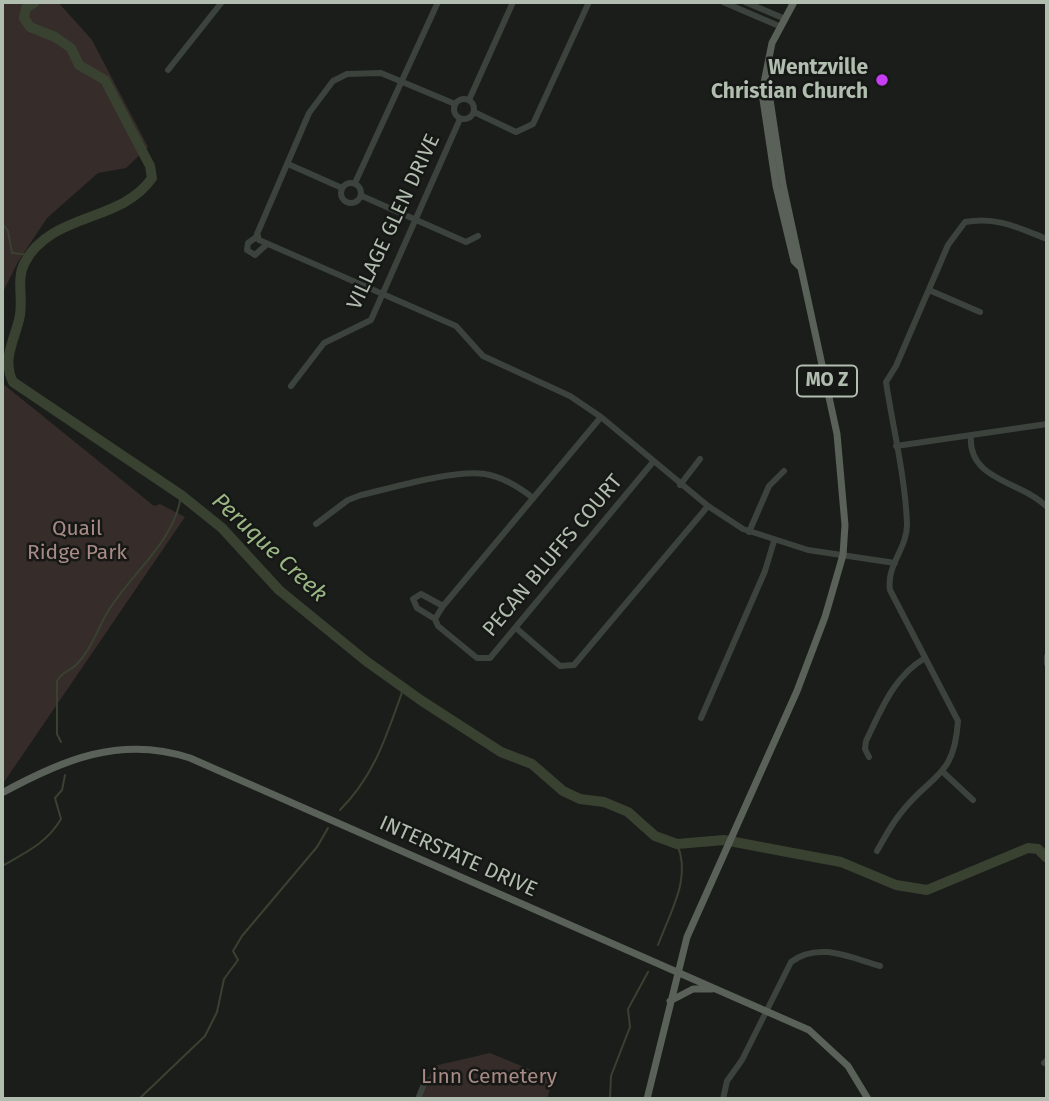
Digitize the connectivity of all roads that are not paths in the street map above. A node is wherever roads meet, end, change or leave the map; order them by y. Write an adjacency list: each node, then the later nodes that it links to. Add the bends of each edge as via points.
1 (222, 2): 9 (street)
2 (438, 2): 10 (street)
3 (513, 2): 11 (street)
4 (589, 2): 13 (street, via 533,124 516,132)
5 (723, 2): 8 (street)
6 (745, 2): 8 (street)
7 (794, 2): 8 (main road, MO Z)
8 (781, 22): 42 (main road, MO Z, via 772,43 765,86 837,434)
9 (167, 70)
10 (402, 81): 12 (street); 15 (street, via 366,72 332,81 309,113); 16 (street)
11 (469, 100): 12 (street); 13 (street)
12 (455, 104): 14 (street)
13 (474, 112): 14 (street)
14 (460, 119): 19 (street, VILLAGE GLEN DRIVE)
15 (288, 163): 17 (street); 21 (street)
16 (355, 183): 17 (street); 18 (street)
17 (342, 188): 18 (street, via 341,195 351,204)
18 (362, 196): 19 (street)
19 (414, 220): 20 (street, via 466,242); 25 (street, VILLAGE GLEN DRIVE)
20 (478, 236)
21 (259, 238): 23 (street); 23 (street, via 248,243 247,250 254,255)
22 (1047, 239): 24 (street, via 1003,221 965,222 948,245)
23 (266, 245): 25 (street)
24 (929, 290): 26 (street); 31 (street, via 886,382)
25 (383, 294): 27 (street, VILLAGE GLEN DRIVE, via 371,320 324,343); 28 (street, via 456,326 483,356 570,396)
26 (980, 312)
27 (291, 386)
28 (601, 417): 33 (street); 36 (street)
29 (1047, 424): 30 (street)
30 (971, 435): 31 (street); 38 (street, via 976,462 988,474 1026,491)
31 (896, 446): 43 (street, via 907,525)
32 (700, 459): 35 (street)
33 (653, 462): 35 (street); 46 (street, PECAN BLUFFS COURT)
34 (784, 471): 40 (street, via 769,486)
35 (680, 485): 37 (street)
36 (533, 498): 39 (street, via 495,476 461,474 361,495); 44 (street)
37 (708, 506): 40 (street); 46 (street, via 574,665 561,666)
38 (1047, 507)
39 (316, 524)
40 (749, 531): 41 (street)
41 (774, 541): 42 (street); 50 (street)
42 (843, 555): 43 (street); 57 (main road, MO Z, via 815,646 714,870)
43 (895, 563): 48 (street, via 889,580 894,601)
44 (443, 606): 45 (street); 45 (street, via 421,594 413,599 417,608)
45 (435, 620): 46 (street, PECAN BLUFFS COURT, via 482,660 490,658)
46 (516, 628)
47 (1047, 656): 49 (street)
48 (925, 659): 51 (street, via 900,678 866,741); 52 (street, via 958,721 953,754)
49 (1047, 664)
50 (701, 718)
51 (869, 757)
52 (944, 773): 54 (street); 55 (street, via 900,814)
53 (2, 793): 57 (main road, INTERSTATE DRIVE, via 38,773 97,751 142,748 181,755)
54 (973, 800)
55 (877, 851)
56 (880, 966): 60 (street, via 828,952 804,954 788,966)
57 (677, 972): 58 (main road, INTERSTATE DRIVE); 59 (main road, MO Z)
58 (716, 989): 59 (main road, via 693,989); 60 (main road, INTERSTATE DRIVE)
59 (670, 1001): 63 (main road, MO Z)
60 (766, 1011): 64 (street, via 743,1060 727,1081); 65 (main road, INTERSTATE DRIVE, via 809,1030 839,1056)
61 (426, 1079): 62 (street)
62 (418, 1099)
63 (647, 1099)
64 (723, 1099)
65 (868, 1099)

